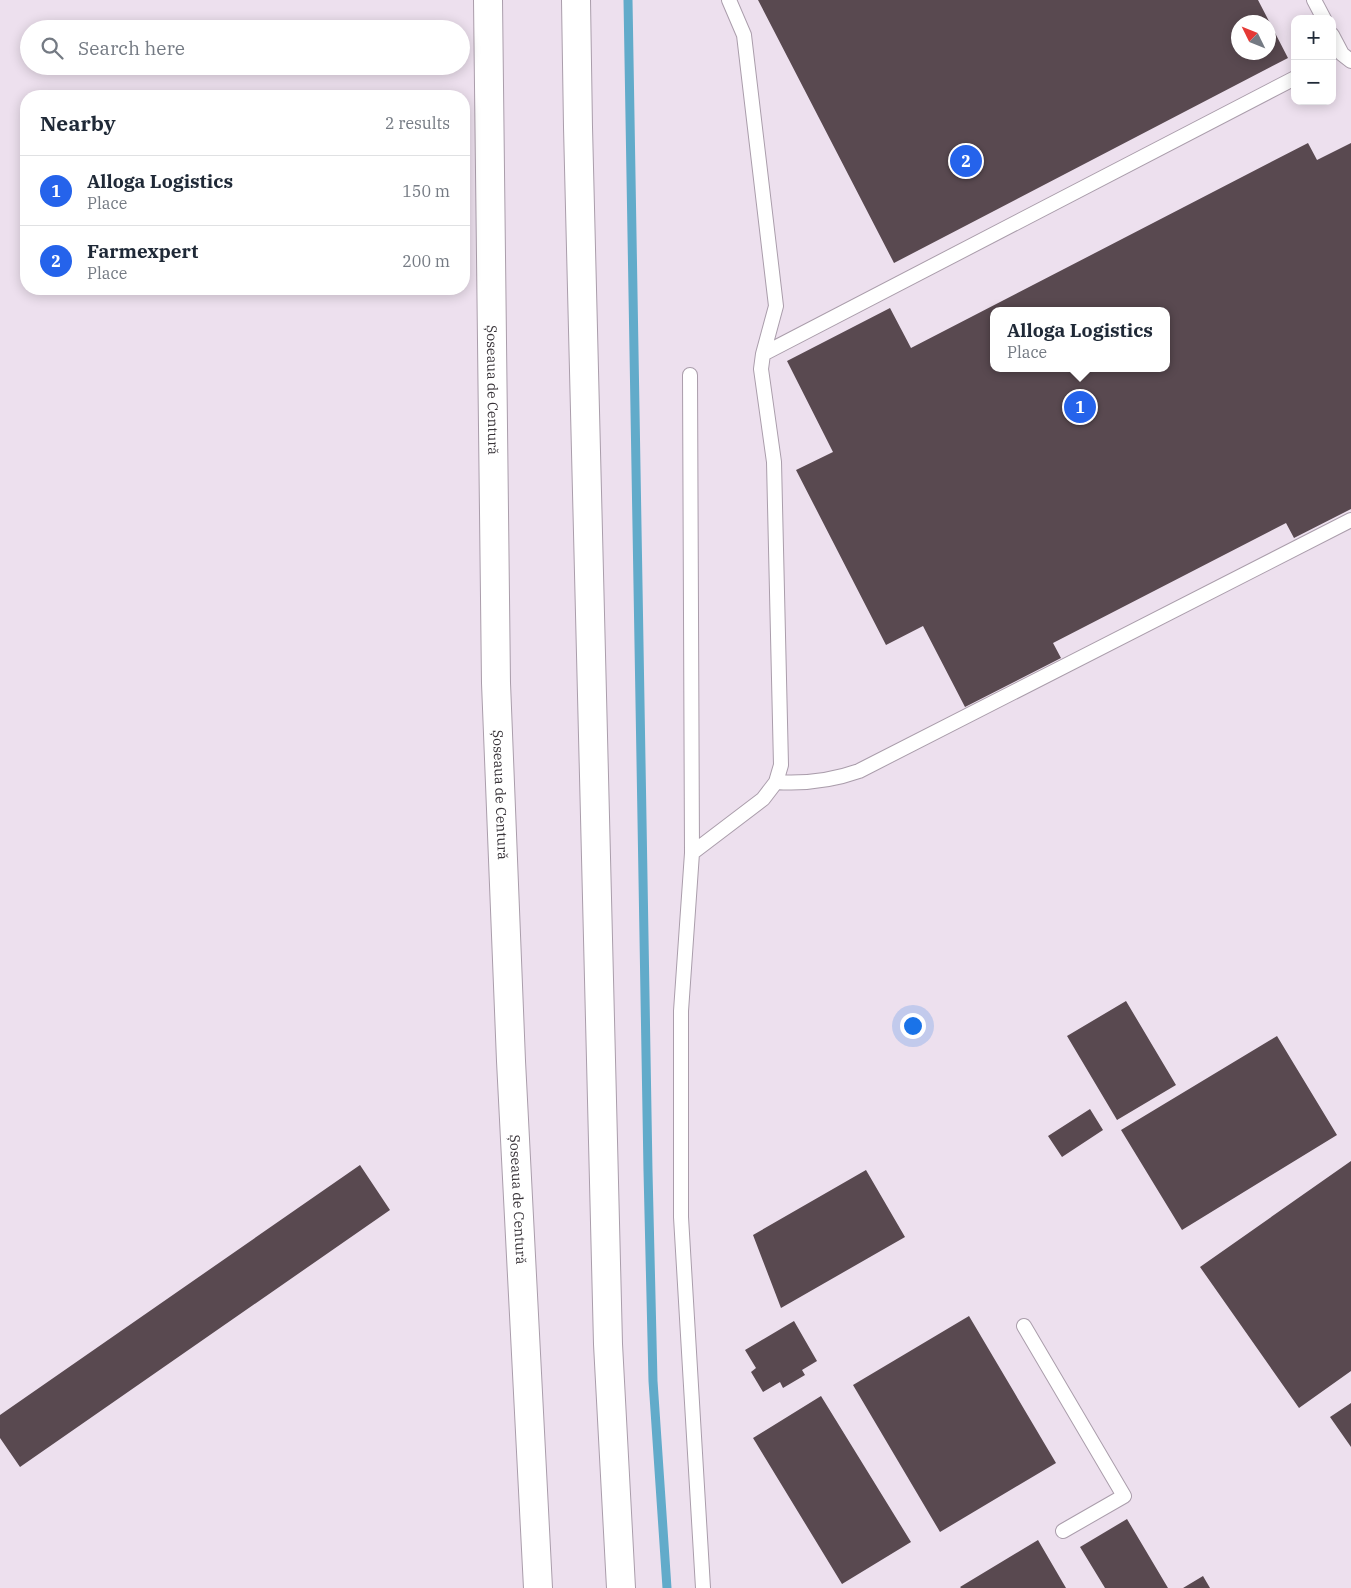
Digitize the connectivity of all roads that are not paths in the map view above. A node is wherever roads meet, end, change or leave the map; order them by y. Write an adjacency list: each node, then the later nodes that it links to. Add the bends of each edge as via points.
1 (488, 0): 16 (main road, Șoseaua de Centură, via 496,683)
2 (576, 0): 17 (main road, via 608,1344)
3 (730, 0): 9 (lane, via 744,35 776,306)
4 (1314, 0): 5 (lane)
5 (1322, 15)
6 (1336, 44): 7 (lane)
7 (1342, 58)
8 (1291, 80): 9 (lane)
9 (763, 354): 12 (lane, via 761,369 775,482 781,765)
10 (690, 375): 13 (lane)
11 (1351, 520): 12 (lane, via 859,771 823,782)
12 (776, 782): 13 (lane, via 763,799)
13 (692, 852): 18 (lane, via 681,1011 681,1217)
14 (1024, 1326): 15 (lane, via 1124,1496)
15 (1063, 1531)
16 (538, 1588)
17 (621, 1588)
18 (703, 1588)

